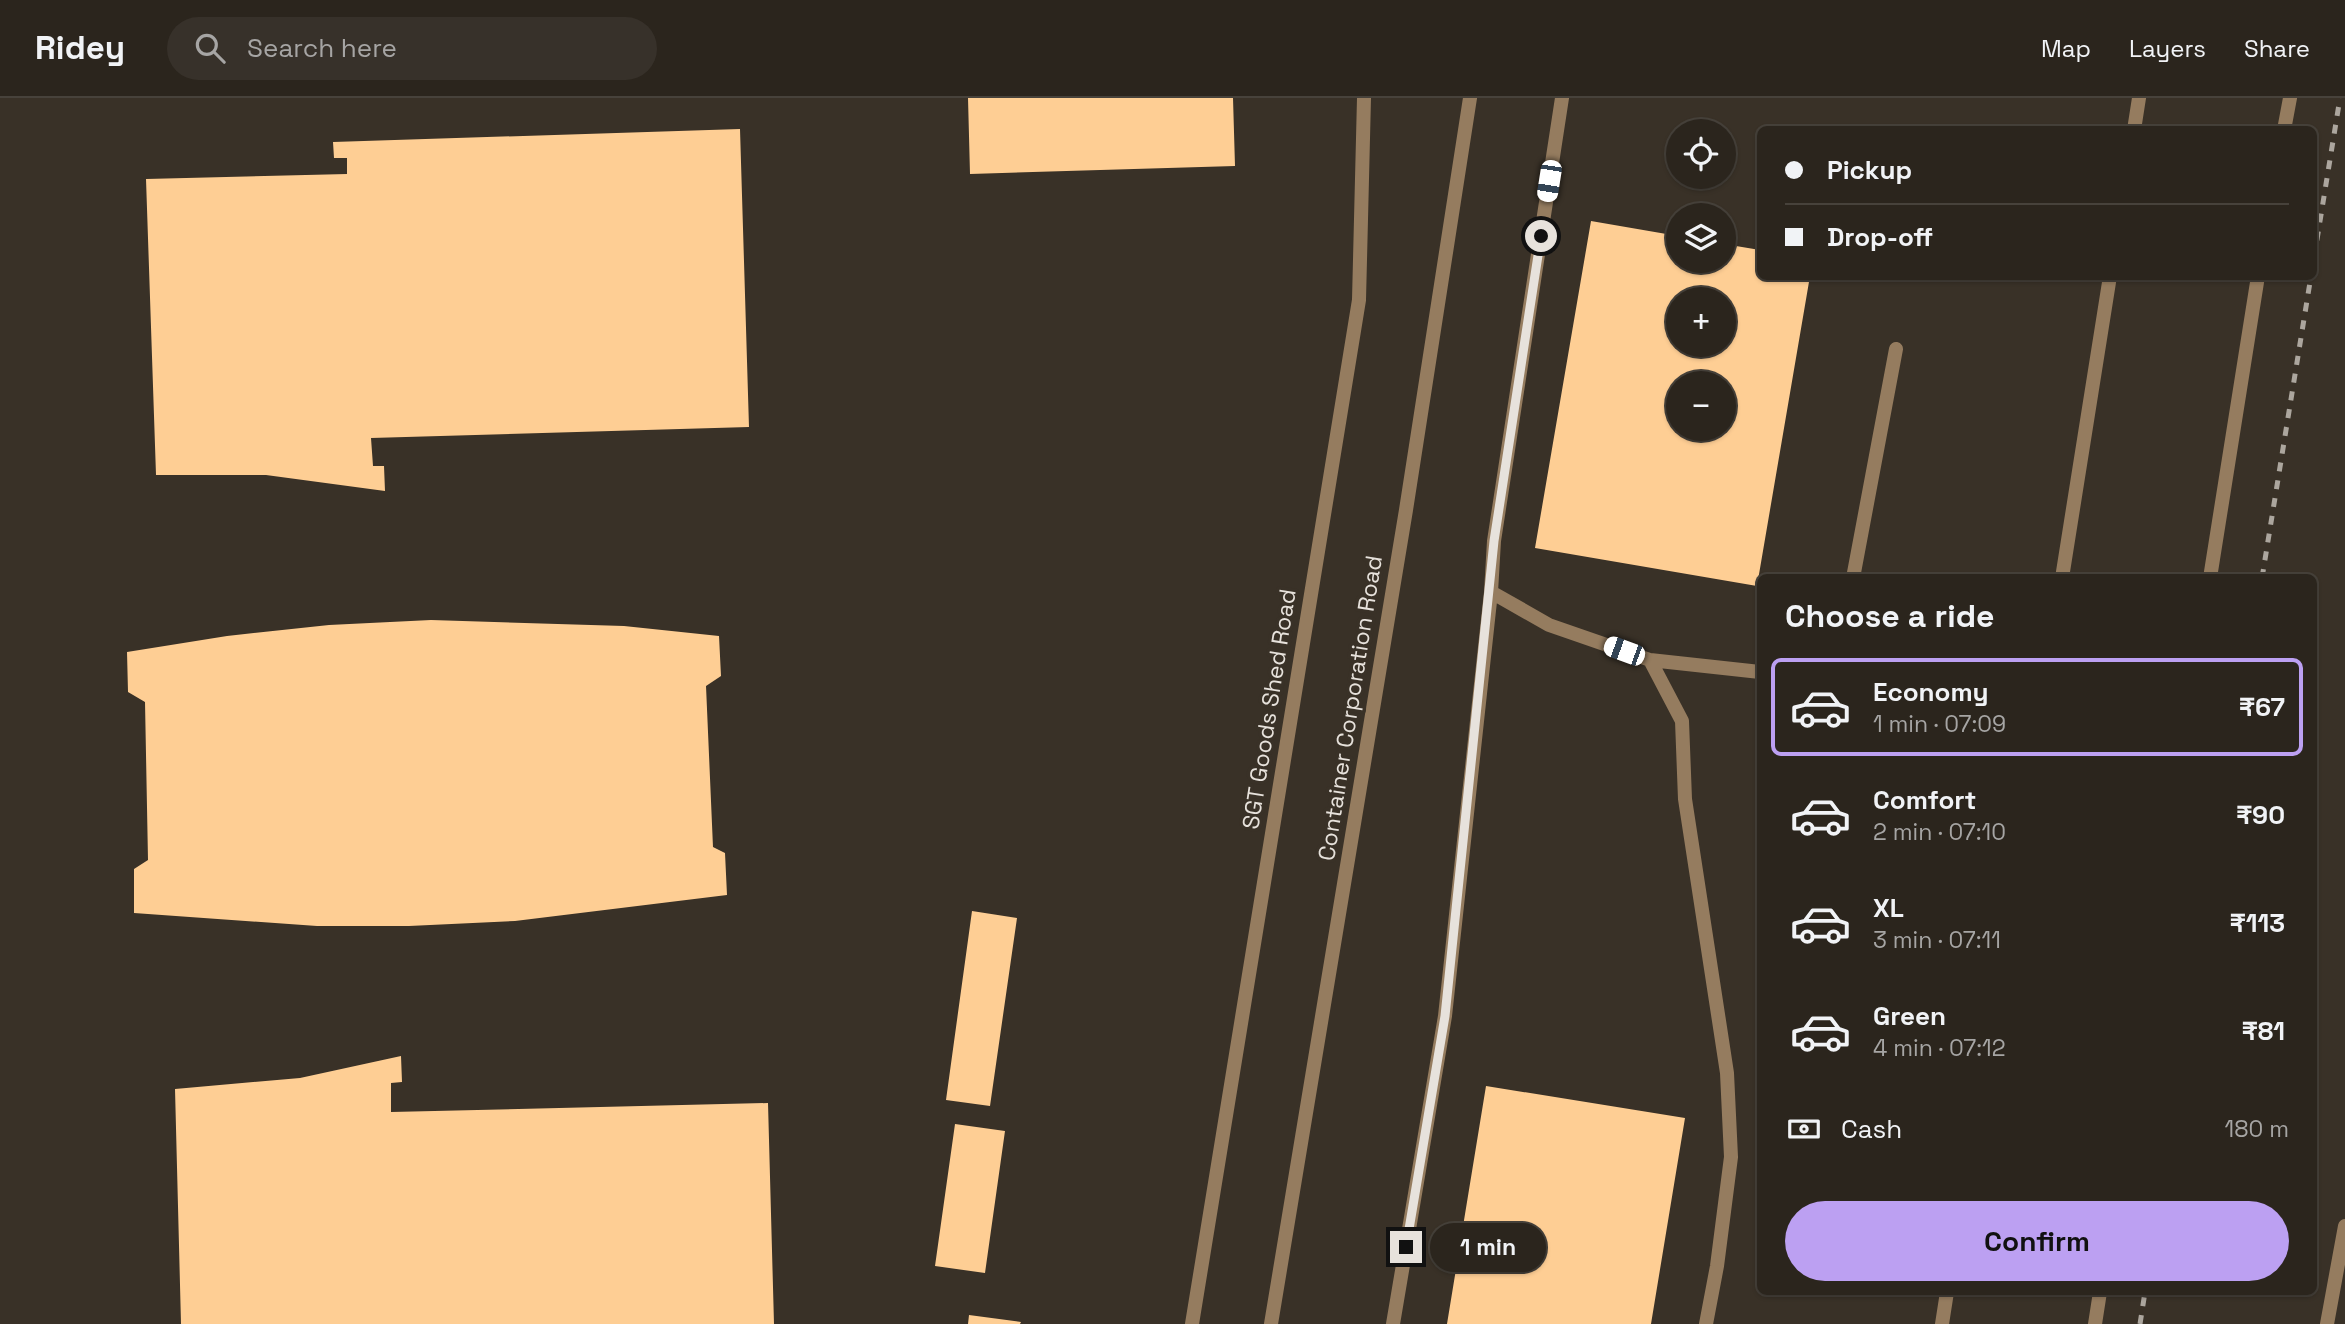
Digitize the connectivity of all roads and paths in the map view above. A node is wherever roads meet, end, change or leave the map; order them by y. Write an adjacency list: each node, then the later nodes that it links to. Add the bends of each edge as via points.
1 (1364, 98): 20 (lane, SGT Goods Shed Road, via 1359,300)
2 (1470, 98): 21 (lane, Container Corporation Road)
3 (1562, 98): 14 (lane, via 1494,541)
4 (2139, 98): 6 (lane)
5 (2290, 98): 7 (lane)
6 (2135, 126)
7 (2285, 126)
8 (2109, 280): 12 (lane)
9 (2258, 280): 13 (lane)
10 (1896, 349): 11 (lane)
11 (1854, 574)
12 (2063, 574)
13 (2211, 574)
14 (1490, 593): 15 (lane, via 1549,625); 22 (lane, via 1445,1016)
15 (1650, 660): 16 (lane); 23 (lane, via 1682,721 1685,799 1727,1073 1731,1157)
16 (1757, 672)
17 (2345, 1226): 26 (lane)
18 (1947, 1295): 24 (lane)
19 (2100, 1295): 25 (lane)
20 (1192, 1324)
21 (1271, 1324)
22 (1393, 1324)
23 (1706, 1324)
24 (1942, 1324)
25 (2095, 1324)
26 (2327, 1324)

